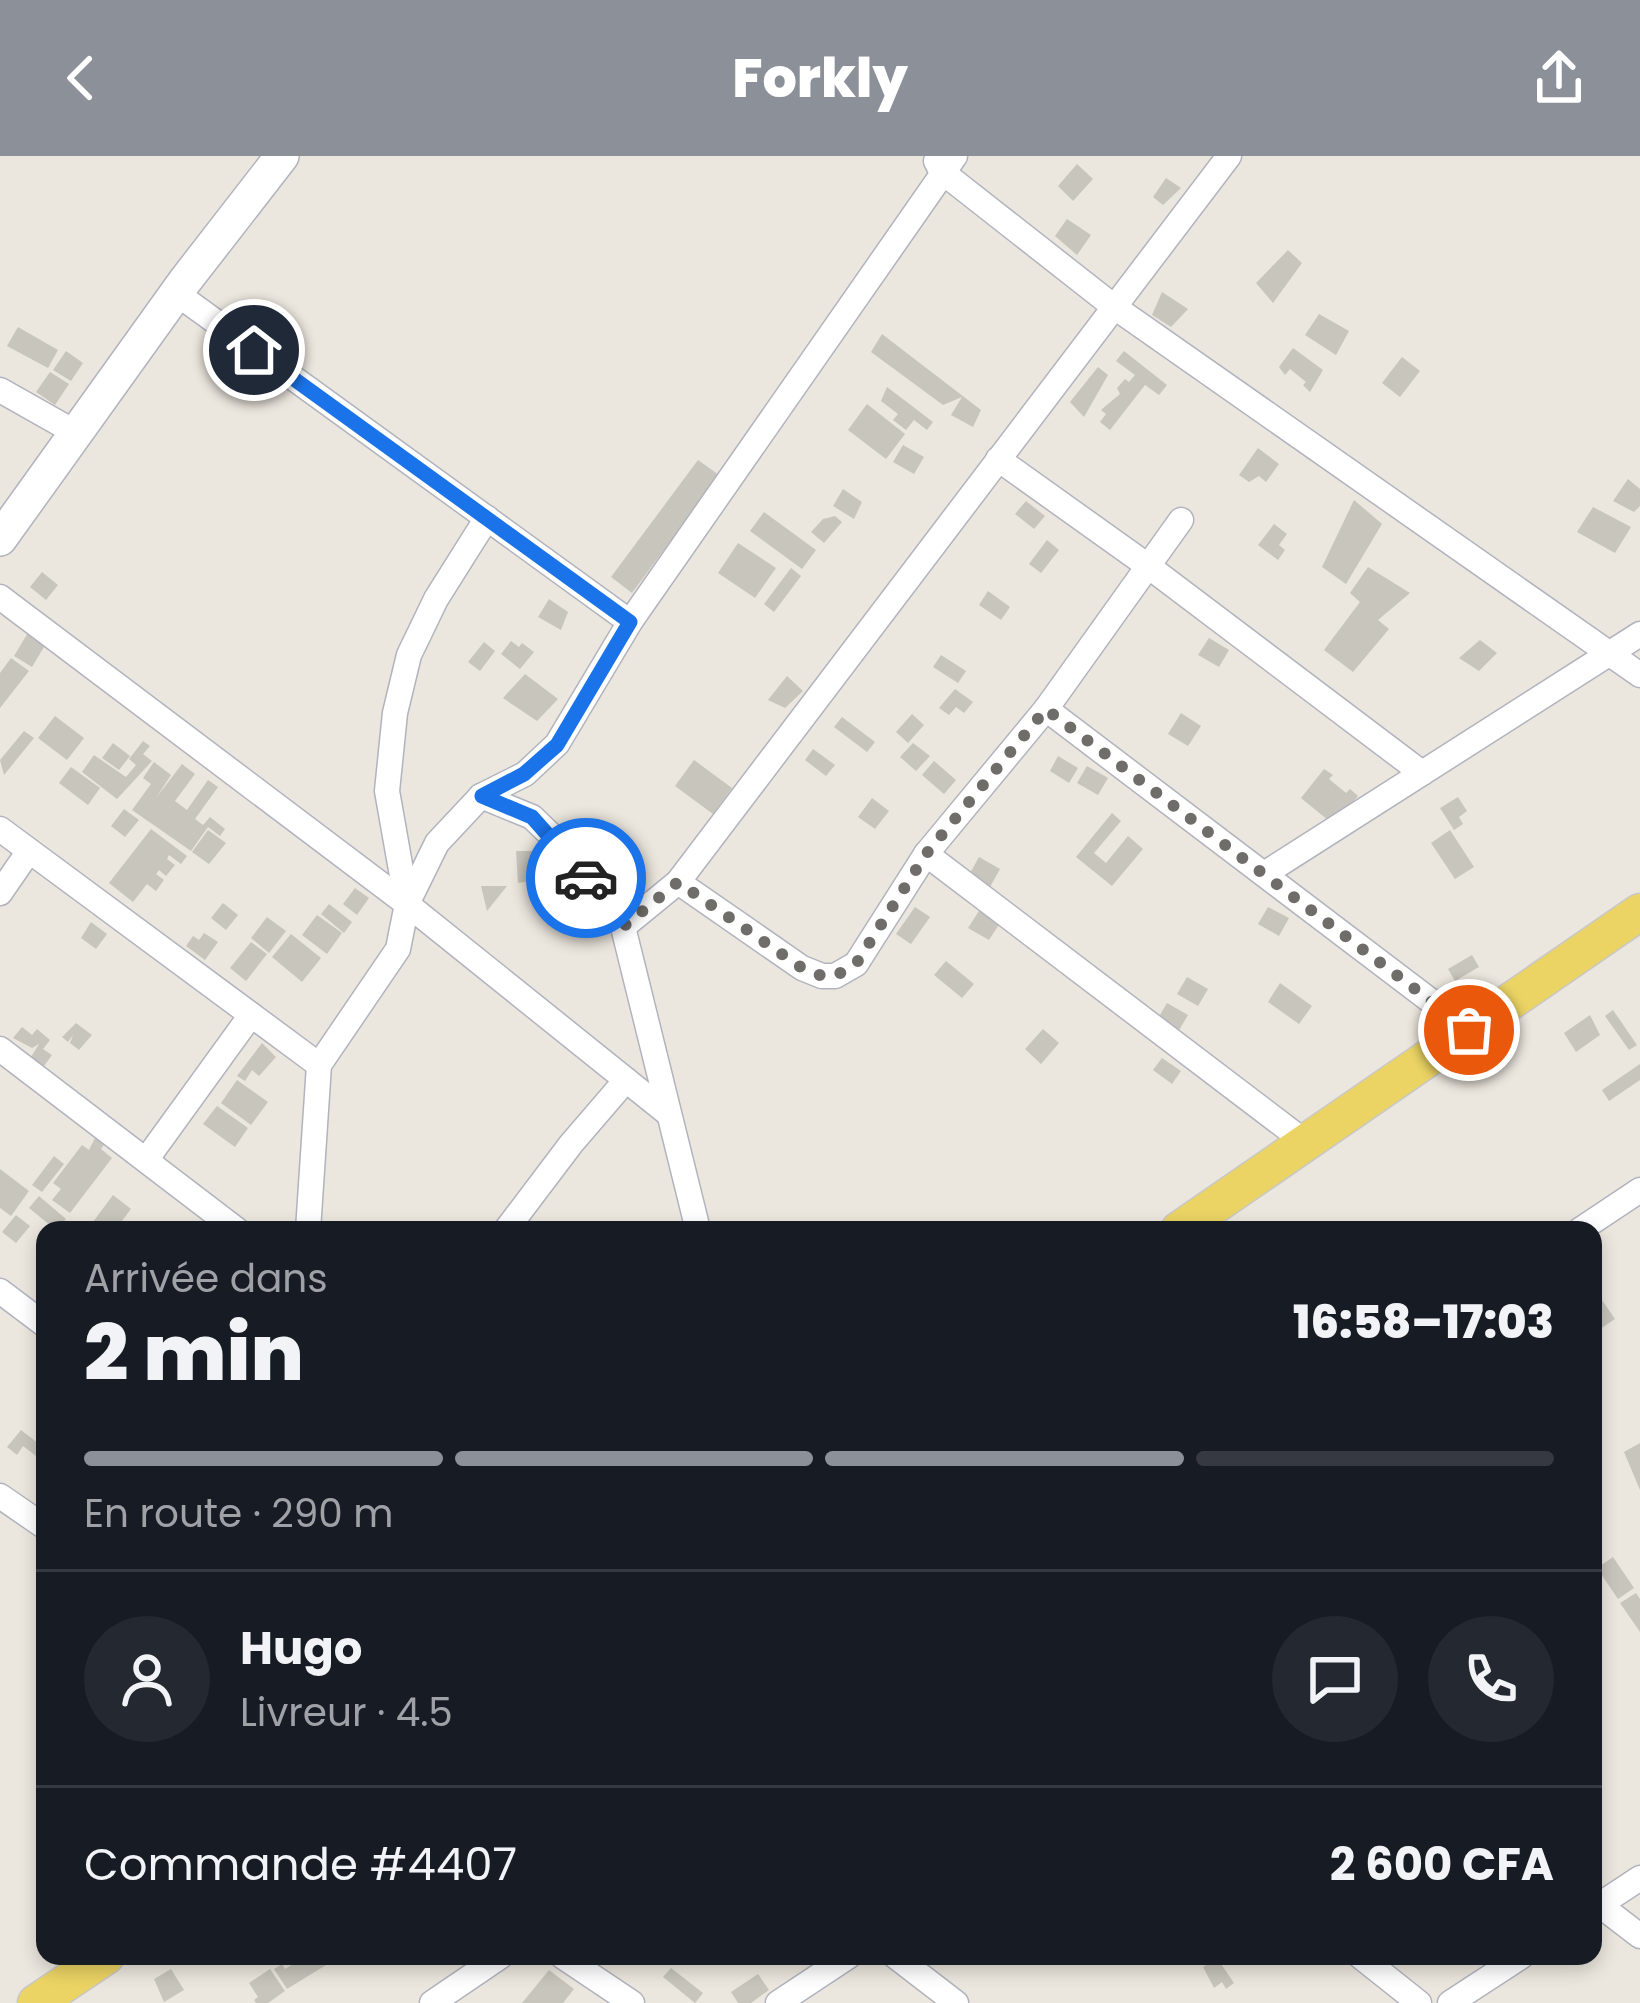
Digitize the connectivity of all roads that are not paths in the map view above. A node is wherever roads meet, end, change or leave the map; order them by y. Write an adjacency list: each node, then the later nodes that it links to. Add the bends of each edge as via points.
1 (283, 156): 4 (main road)
2 (1228, 156): 5 (street)
3 (943, 161): 5 (street); 14 (street)
4 (176, 293): 7 (main road); 9 (street)
5 (1113, 306): 8 (street); 16 (street)
6 (0, 390): 7 (street)
7 (78, 434): 11 (main road)
8 (998, 459): 12 (street); 25 (street)
9 (487, 518): 14 (street); 27 (street, via 409,655 395,712 387,791)
10 (1181, 520): 12 (street)
11 (0, 539)
12 (1148, 566): 18 (street); 19 (street)
13 (0, 597): 27 (street)
14 (630, 622): 20 (street, via 557,745)
15 (1640, 634): 16 (street)
16 (1610, 654): 17 (street); 19 (street)
17 (1640, 676)
18 (1046, 709): 23 (street); 24 (street)
19 (1422, 773): 24 (street)
20 (482, 796): 27 (street, via 437,843); 29 (street, via 532,817)
21 (0, 829): 22 (street)
22 (29, 851): 26 (street); 30 (street)
23 (926, 854): 25 (street, via 856,964 835,976 802,968); 36 (street)
24 (1264, 874): 31 (street)
25 (678, 882): 29 (street)
26 (0, 893)
27 (407, 904): 33 (street, via 398,949); 34 (street)
28 (1640, 912): 31 (main road)
29 (623, 927): 35 (street)
30 (251, 1015): 33 (street); 37 (street)
31 (1469, 1030): 36 (main road)
32 (0, 1049): 37 (street)
33 (319, 1065): 40 (street)
34 (626, 1080): 35 (street); 41 (street)
35 (666, 1112): 42 (street)
36 (1305, 1142): 43 (main road)
37 (146, 1160): 39 (street)
38 (1640, 1190): 44 (street)
39 (225, 1221)
40 (309, 1221)
41 (512, 1221)
42 (696, 1221)
43 (1192, 1221)
44 (1594, 1221)
45 (0, 1291): 46 (street)
46 (36, 1318)
47 (0, 1496): 48 (street)
48 (36, 1521)
49 (1640, 1878): 50 (street)
50 (1602, 1901)
51 (1602, 1910): 52 (street)
52 (1640, 1936)
53 (92, 1965): 60 (main road)
54 (488, 1965): 61 (street)
55 (575, 1965): 62 (street)
56 (835, 1965): 63 (street)
57 (907, 1965): 64 (street)
58 (1371, 1965): 65 (street)
59 (1508, 1965): 66 (street)
60 (36, 2003)
61 (433, 2003)
62 (632, 2003)
63 (778, 2003)
64 (956, 2003)
65 (1419, 2003)
66 (1450, 2003)

